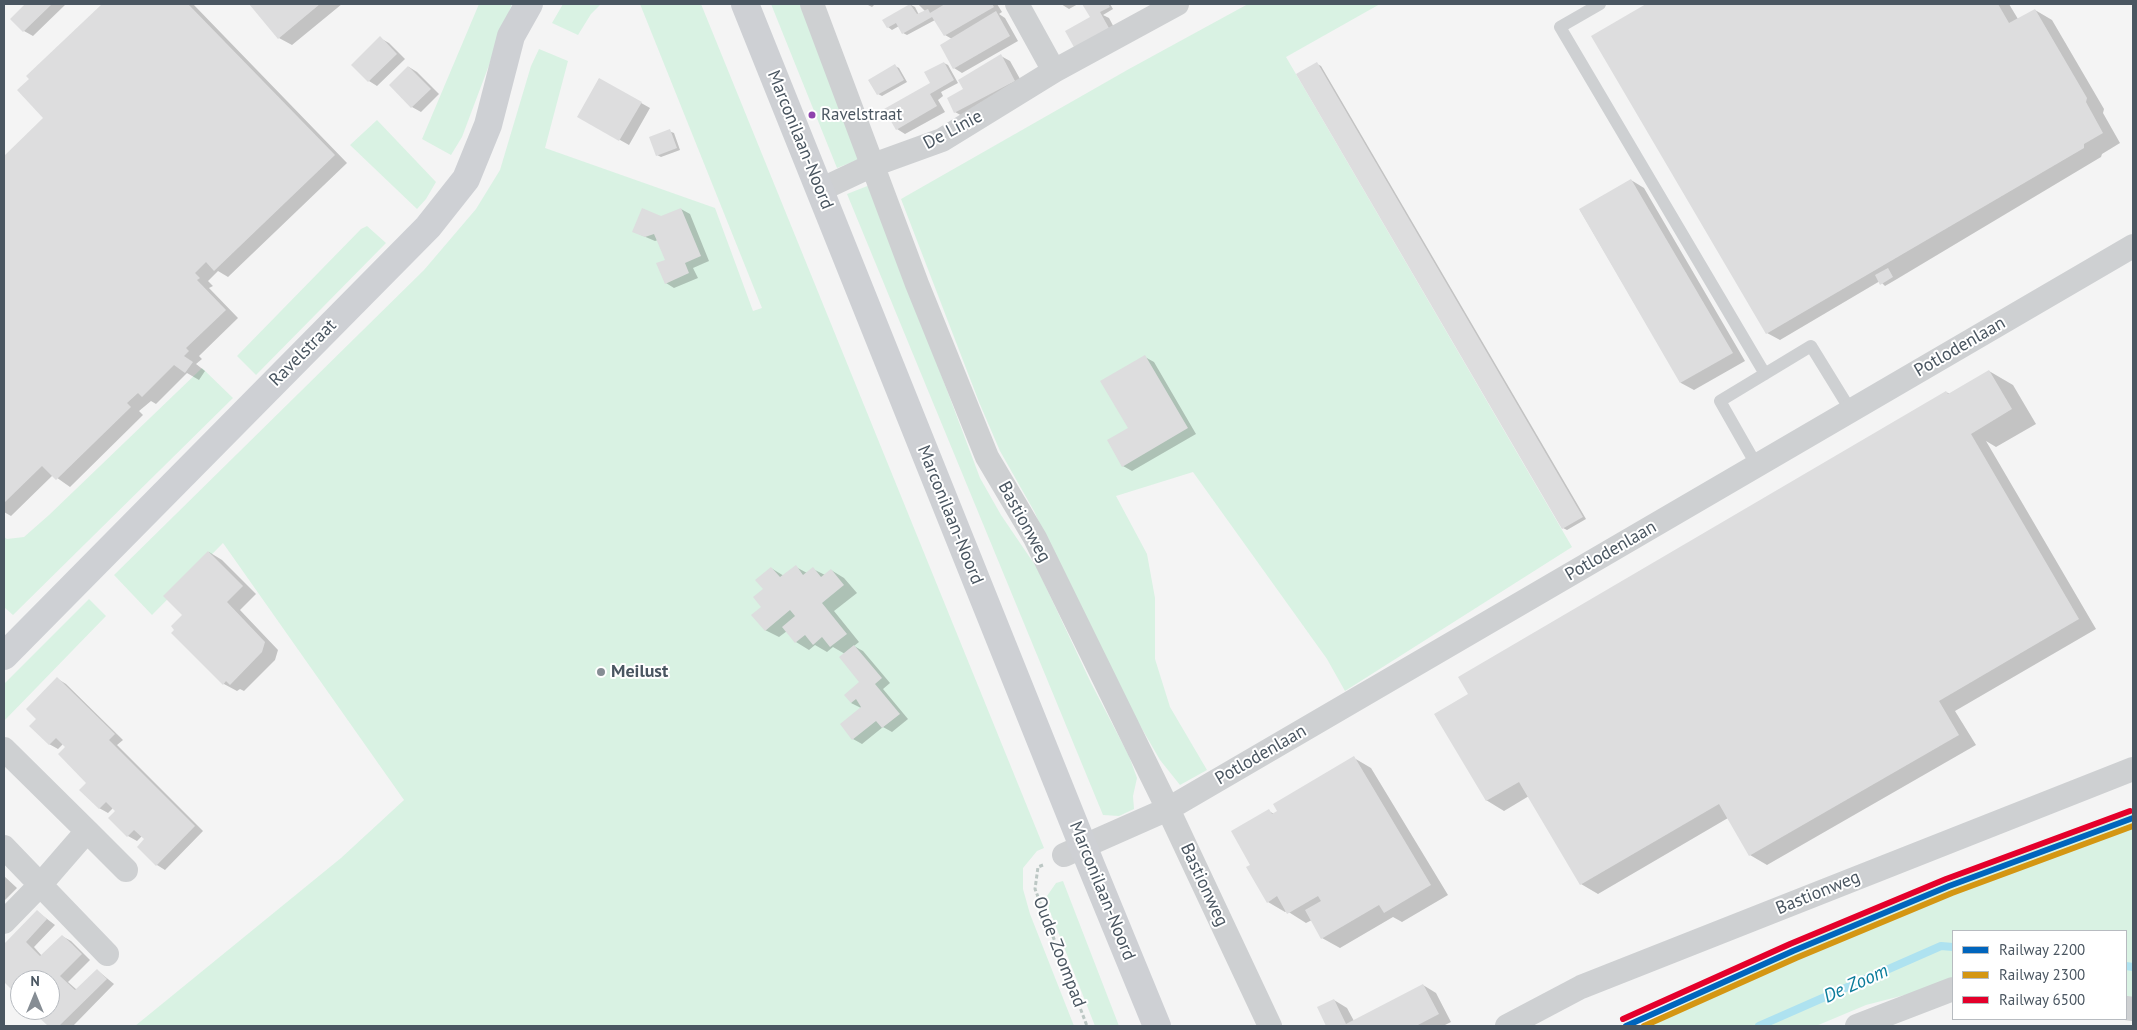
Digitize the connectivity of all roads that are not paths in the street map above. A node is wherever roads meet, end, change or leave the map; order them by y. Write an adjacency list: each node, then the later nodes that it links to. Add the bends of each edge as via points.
1 (529, 4): 14 (street, Ravelstraat, via 511,36 488,125 466,179 428,227)
2 (745, 4): 9 (street, Marconilaan-Noord)
3 (812, 4): 8 (street, Bastionweg)
4 (1017, 4): 7 (street)
5 (1177, 4): 7 (street, De Linie)
6 (1600, 4): 11 (lane, via 1560,27)
7 (1054, 72): 8 (street, De Linie, via 942,140)
8 (873, 165): 9 (street, De Linie); 17 (street, Bastionweg, via 987,458 1034,538)
9 (820, 190): 20 (street, Marconilaan-Noord)
10 (2133, 246): 12 (street, Potlodenlaan)
11 (1764, 374): 12 (lane, via 1811,346); 13 (lane, via 1720,401)
12 (1851, 411): 13 (street, Potlodenlaan)
13 (1757, 466): 17 (street, Potlodenlaan)
14 (4, 656)
15 (4, 749): 18 (street)
16 (2133, 769): 28 (street, Bastionweg, via 1581,987)
17 (1168, 808): 20 (street, Potlodenlaan); 27 (street, Bastionweg)
18 (87, 831): 21 (street); 22 (street)
19 (4, 847): 22 (street)
20 (1074, 851): 26 (street, Marconilaan-Noord)
21 (126, 870)
22 (41, 884): 23 (street); 24 (street)
23 (4, 922)
24 (107, 954)
25 (1952, 989): 29 (street)
26 (1157, 1026)
27 (1270, 1026)
28 (1507, 1026)
29 (1857, 1026)

